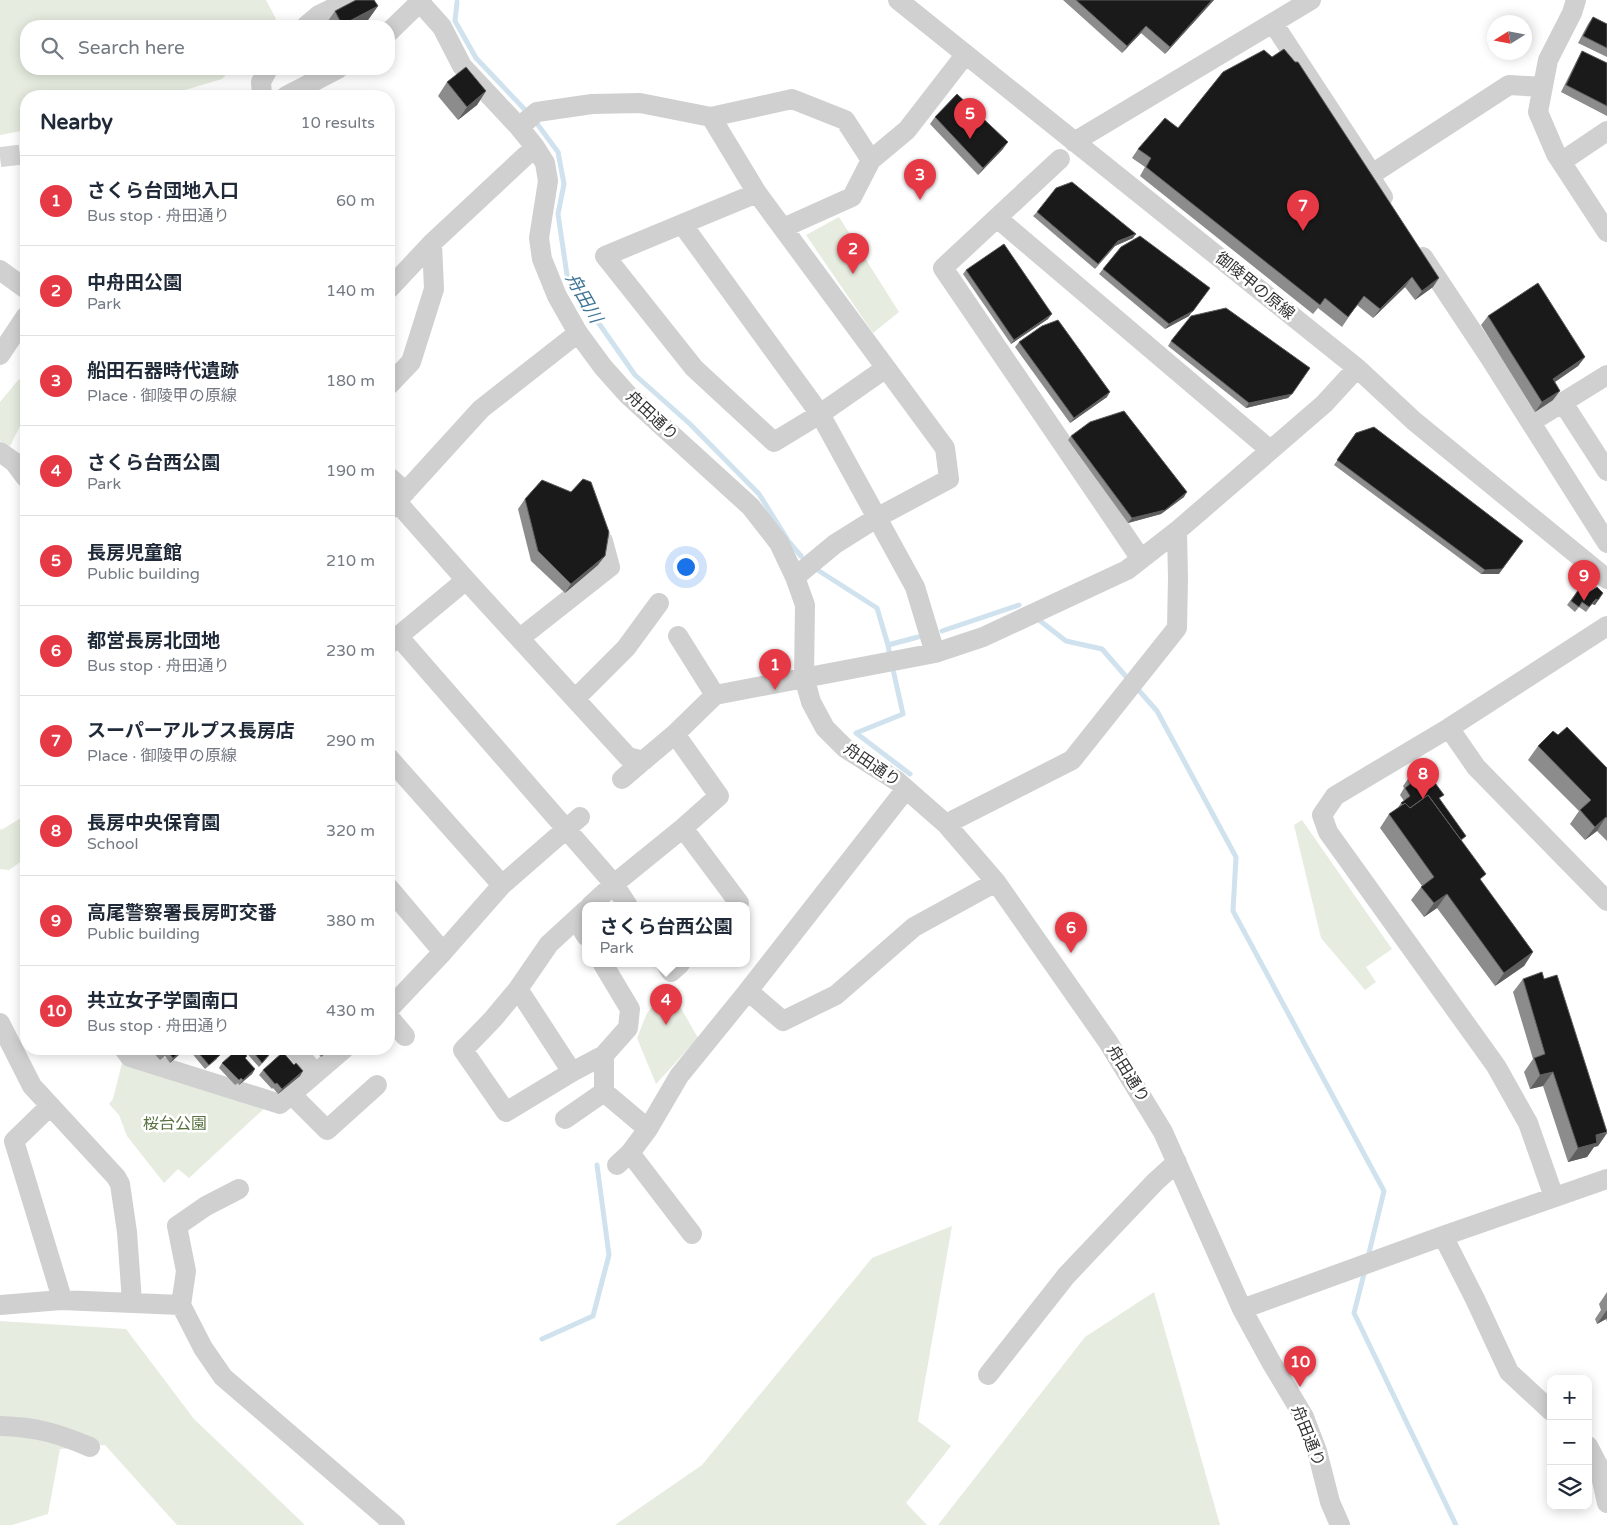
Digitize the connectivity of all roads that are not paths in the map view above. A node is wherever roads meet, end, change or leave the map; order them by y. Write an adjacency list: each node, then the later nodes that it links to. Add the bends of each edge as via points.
1 (350, 0): 6 (street)
2 (898, 0): 9 (street, 御陵甲の原線)
3 (1311, 0): 7 (street)
4 (1576, 0): 12 (street, via 1548,60)
5 (420, 1): 8 (street); 16 (street, 舟田通り, via 442,27 462,66)
6 (313, 20)
7 (1273, 23): 18 (street); 23 (street)
8 (395, 26)
9 (965, 55): 18 (street, 御陵甲の原線); 21 (street, via 907,130)
10 (265, 75): 13 (street)
11 (326, 75): 14 (street)
12 (1542, 87): 22 (street, via 1538,112); 23 (street, via 1509,85)
13 (262, 90)
14 (298, 90)
15 (711, 117): 16 (street, via 640,103 592,104); 21 (street, via 792,99 845,120); 24 (street)
16 (527, 121): 19 (street, 舟田通り)
17 (1607, 131): 22 (street)
18 (1074, 142): 39 (street, 御陵甲の原線)
19 (535, 147): 31 (street); 36 (street, 舟田通り, via 545,163 548,181 539,238 542,259 557,296)
20 (1060, 159): 26 (street)
21 (871, 160): 28 (street, via 852,197)
22 (1561, 162): 29 (street)
23 (1372, 174): 25 (street, via 1372,180)
24 (757, 193): 27 (street); 28 (street)
25 (1391, 210)
26 (997, 218): 45 (street); 54 (street, via 943,268)
27 (682, 224): 43 (street); 43 (street, via 605,256 694,368 774,442)
28 (783, 228): 38 (street)
29 (1607, 232)
30 (1411, 240): 44 (street)
31 (432, 243): 33 (street); 41 (street, via 434,289 411,362)
32 (0, 270): 34 (street)
33 (395, 283)
34 (20, 285)
35 (20, 325): 37 (street)
36 (578, 333): 49 (street, via 481,409); 55 (street, 舟田通り, via 628,395 751,506 778,543)
37 (0, 355)
38 (886, 368): 43 (street); 50 (street, via 945,448 949,479)
39 (1357, 368): 45 (street, via 1324,404); 56 (street, 御陵甲の原線, via 1414,421)
40 (1607, 375): 42 (street)
41 (395, 379)
42 (1564, 403): 44 (street); 48 (street)
43 (820, 414): 50 (street)
44 (1531, 422): 53 (street)
45 (1270, 450): 51 (street)
46 (0, 452): 47 (street)
47 (20, 470)
48 (1607, 471)
49 (397, 501): 57 (street)
50 (878, 517): 55 (street, via 835,544); 64 (street, via 915,587)
51 (1177, 530): 54 (street); 75 (street, via 1177,628 1072,760)
52 (603, 541): 62 (street, via 610,567)
53 (1607, 543): 56 (street)
54 (1141, 559): 64 (street, via 1127,570 983,637)
55 (795, 577): 65 (street, 舟田通り, via 805,605)
56 (1604, 577)
57 (466, 580): 61 (street); 62 (street)
58 (659, 603): 67 (street, via 626,648)
59 (1607, 626): 68 (street)
60 (678, 636): 66 (street)
61 (395, 638)
62 (520, 638): 67 (street)
63 (395, 642): 74 (street)
64 (935, 654): 65 (street)
65 (804, 677): 66 (street); 73 (street, 舟田通り, via 811,702 825,728 845,748)
66 (715, 695): 69 (street)
67 (575, 699): 70 (street, via 628,758)
68 (1448, 728): 81 (street, via 1476,767); 111 (street, via 1335,796 1322,815 1328,832 1496,1066 1528,1123)
69 (675, 734): 70 (street); 76 (street, via 719,796)
70 (644, 761): 72 (street)
71 (395, 765): 79 (street)
72 (622, 779)
73 (906, 789): 75 (street, 舟田通り); 91 (street)
74 (572, 823): 78 (street); 79 (street)
75 (946, 824): 77 (street, 舟田通り)
76 (683, 828): 78 (street); 84 (street)
77 (996, 882): 91 (street, via 914,926 836,995 783,1021); 108 (street, 舟田通り, via 1108,1042 1163,1132)
78 (614, 884): 82 (street); 83 (street)
79 (502, 885): 86 (street)
80 (395, 895): 86 (street)
81 (1607, 901)
82 (598, 902)
83 (625, 902)
84 (738, 902)
85 (582, 919): 90 (street, via 549,944)
86 (443, 952): 92 (street)
87 (605, 967): 99 (street, via 630,1009 628,1028)
88 (668, 967): 89 (street, via 671,972)
89 (677, 967)
90 (518, 989): 100 (street); 100 (street, via 463,1050 506,1112)
91 (748, 991): 107 (street, via 679,1076)
92 (395, 1003)
93 (0, 1024): 105 (street, via 32,1086)
94 (395, 1024): 95 (street)
95 (405, 1036)
96 (142, 1055): 104 (street, via 280,1104)
97 (300, 1055): 101 (street)
98 (337, 1055): 101 (street)
99 (604, 1055): 100 (street); 103 (street)
100 (572, 1072)
101 (316, 1073): 104 (street)
102 (377, 1085): 104 (street, via 327,1130)
103 (604, 1092): 106 (street); 107 (street)
104 (291, 1094)
105 (49, 1107): 114 (street, via 14,1141); 115 (street, via 120,1184)
106 (565, 1119)
107 (648, 1129): 112 (street, via 623,1159)
108 (1177, 1162): 118 (street, 舟田通り); 119 (street, via 1066,1276)
109 (1607, 1179): 111 (street)
110 (239, 1189): 117 (street, via 177,1226 186,1271)
111 (1554, 1197): 113 (street)
112 (692, 1234)
113 (1443, 1236): 118 (street); 120 (street, via 1509,1372)
114 (61, 1300): 115 (street); 116 (street)
115 (132, 1302): 117 (street)
116 (0, 1305)
117 (181, 1305): 125 (street, via 203,1348 223,1377)
118 (1242, 1309): 126 (street, 舟田通り, via 1304,1417)
119 (988, 1376)
120 (1547, 1407)
121 (0, 1426): 122 (street, via 26,1426 63,1435)
122 (90, 1447)
123 (1592, 1454): 124 (street, via 1599,1467)
124 (1607, 1503)
125 (395, 1525)
126 (1340, 1525)

